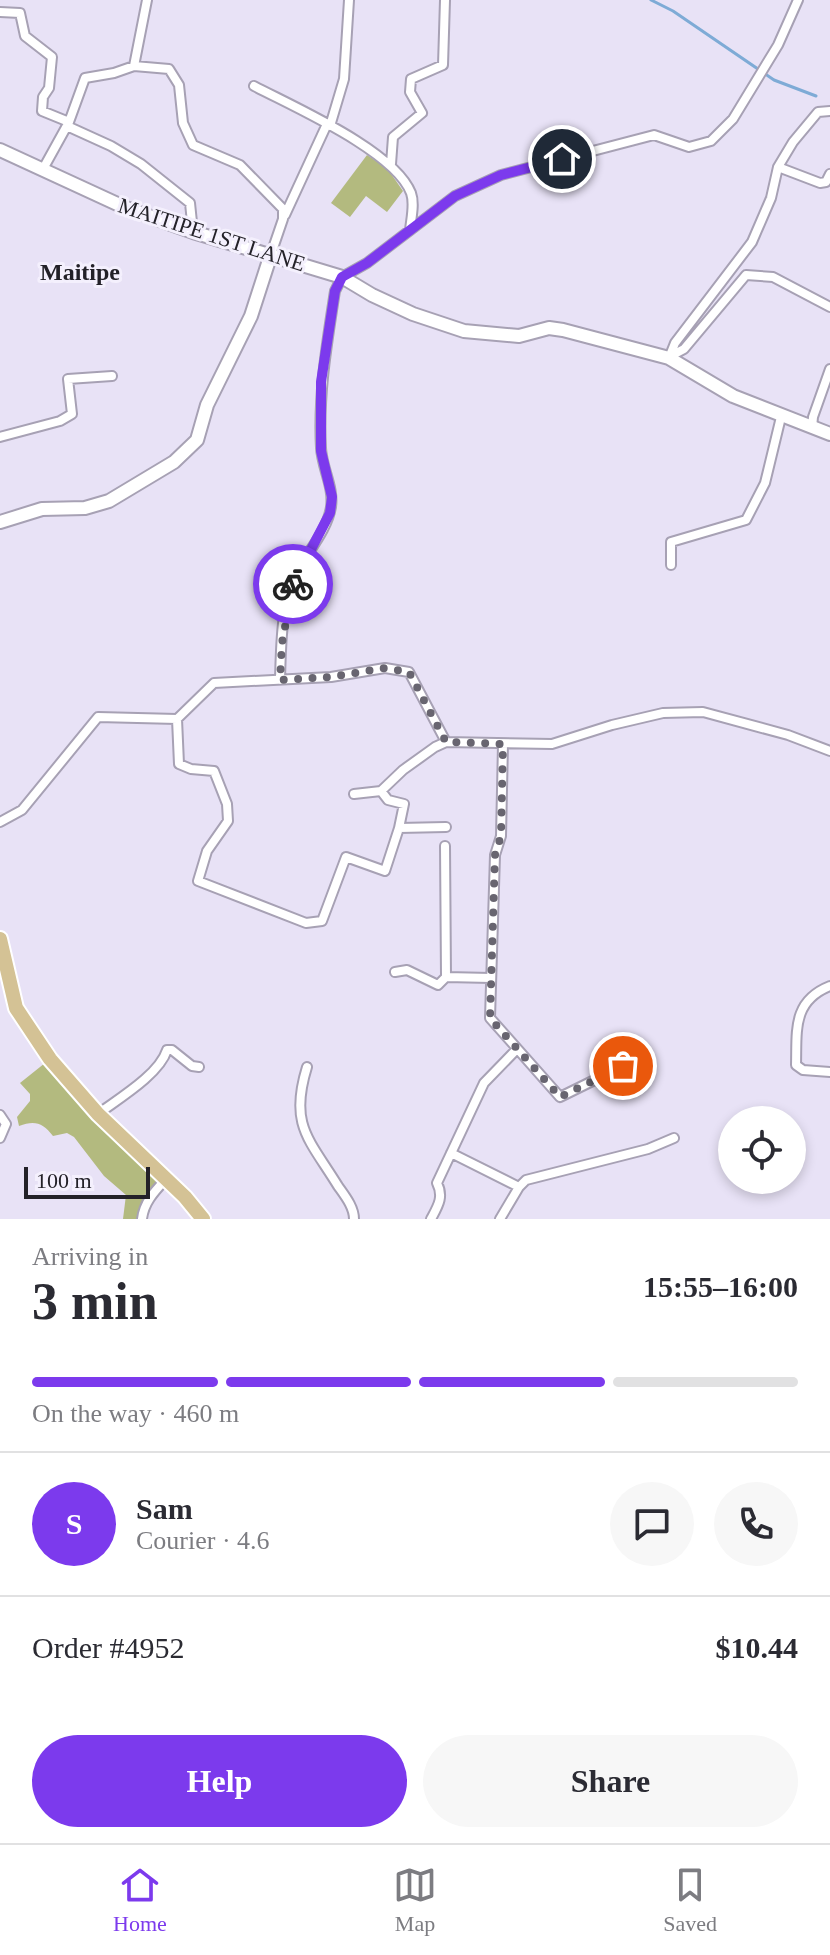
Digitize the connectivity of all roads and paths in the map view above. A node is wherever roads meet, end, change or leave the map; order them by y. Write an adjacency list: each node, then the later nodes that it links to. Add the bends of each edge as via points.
1 (147, 0): 6 (street)
2 (349, 0): 10 (street, via 344,79)
3 (445, 0): 12 (street, via 443,65 411,79 410,92 422,113 393,137)
4 (798, 0): 17 (street, via 778,45 733,119 711,141 689,147 654,135 501,175 455,196)
5 (0, 12): 9 (street, via 20,13 25,36 52,57 42,111)
6 (134, 66): 9 (street, via 85,78); 16 (street, via 169,69 179,85 183,123 193,145 240,165 283,209)
7 (254, 86): 10 (street)
8 (830, 111): 13 (street, via 818,112)
9 (68, 124): 14 (street); 18 (street, via 141,164 190,203)
10 (328, 125): 12 (street); 16 (street)
11 (0, 150): 14 (street, MAITIPE 1ST LANE)
12 (391, 164): 17 (street, via 411,194)
13 (778, 167): 15 (street, via 820,183); 22 (street, via 752,242)
14 (43, 169): 18 (street, MAITIPE 1ST LANE)
15 (830, 174)
16 (283, 219): 19 (street)
17 (410, 230): 20 (street)
18 (193, 232): 19 (street, MAITIPE 1ST LANE)
19 (271, 254): 20 (street, MAITIPE 1ST LANE); 29 (street, via 251,316 207,405 197,440 174,462 109,501 85,508 42,509)
20 (342, 277): 22 (street, MAITIPE 1ST LANE, via 413,314 464,331 519,336 549,328); 31 (street, via 335,291 321,382 321,451 332,497 330,513 289,593)
21 (830, 307): 22 (street, via 773,277 746,275 684,349)
22 (669, 358): 25 (street, MAITIPE 1ST LANE)
23 (830, 369): 26 (street)
24 (112, 376): 28 (street, via 68,379 72,414)
25 (781, 417): 26 (street, MAITIPE 1ST LANE); 30 (street, via 765,483 746,520 671,542)
26 (812, 428): 27 (street, MAITIPE 1ST LANE)
27 (830, 434)
28 (0, 437)
29 (0, 522)
30 (671, 565)
31 (280, 680): 32 (street, via 214,683); 33 (street, via 385,668 409,672)
32 (177, 719): 39 (street, via 98,717 22,810); 41 (street, via 179,764 214,771 227,804 228,821 207,851 198,881 306,923 322,921 346,857 385,871)
33 (446, 742): 34 (street); 36 (street)
34 (501, 744): 35 (street, via 552,744 663,713 703,712); 38 (street); 46 (street)
35 (830, 751)
36 (381, 791): 37 (street); 41 (street, via 388,800 404,804)
37 (354, 794)
38 (498, 807)
39 (0, 822)
40 (446, 827): 41 (street)
41 (399, 828)
42 (445, 846): 45 (street)
43 (0, 939): 47 (main road)
44 (395, 972): 45 (street, via 407,970 438,985)
45 (446, 977): 46 (street)
46 (491, 978): 49 (street, via 490,1018)
47 (5, 982): 54 (main road, via 28,1028)
48 (830, 986): 53 (street, via 812,994 803,1007 797,1023 796,1065)
49 (517, 1049): 50 (street, via 560,1097); 58 (street, via 484,1083)
50 (623, 1066)
51 (199, 1067): 54 (street, via 167,1050 154,1071)
52 (307, 1067): 63 (street, via 299,1093 302,1129 348,1200)
53 (830, 1072)
54 (98, 1114): 59 (main road)
55 (0, 1115): 56 (street, via 6,1124)
56 (0, 1138)
57 (674, 1138): 60 (street, via 526,1180)
58 (451, 1153): 60 (street); 64 (street, via 437,1183 441,1201)
59 (166, 1179): 61 (street, via 152,1194); 62 (main road)
60 (519, 1187): 65 (street)
61 (142, 1219)
62 (203, 1219)
63 (354, 1219)
64 (431, 1219)
65 (500, 1219)

